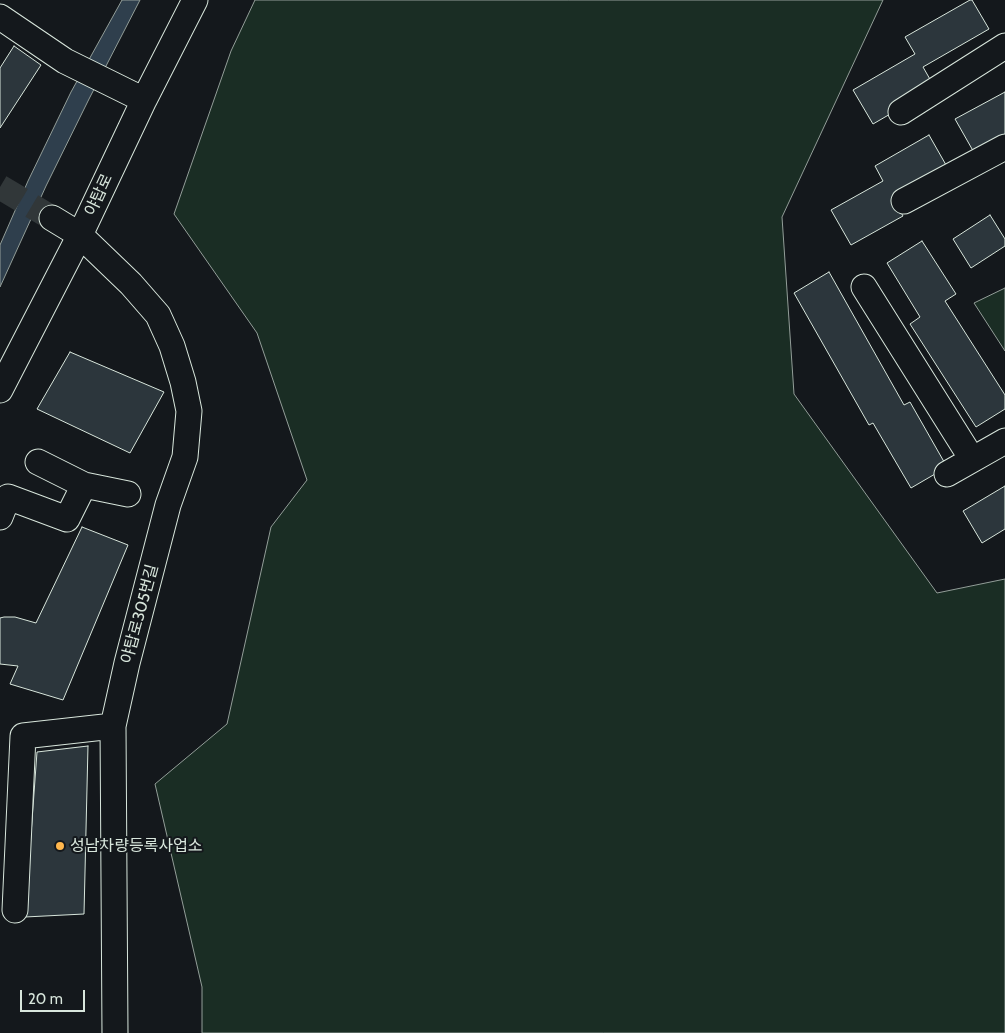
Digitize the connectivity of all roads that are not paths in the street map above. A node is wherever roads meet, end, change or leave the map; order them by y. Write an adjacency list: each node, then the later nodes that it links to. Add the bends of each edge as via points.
1 (195, 0): 4 (street, 야탑로)
2 (0, 17): 4 (street, via 65,61)
3 (1005, 46): 5 (street)
4 (144, 100): 9 (street, 야탑로)
5 (901, 112)
6 (1005, 146): 7 (street)
7 (904, 201)
8 (52, 218): 9 (street, 야탑로305번길)
9 (80, 235): 11 (street, 야탑로); 19 (street, 야탑로305번길, via 158,315 172,346 190,412 185,457 168,505)
10 (864, 287): 13 (street)
11 (0, 390)
12 (1005, 440): 13 (street)
13 (972, 459): 15 (street)
14 (38, 462): 16 (street)
15 (947, 474)
16 (84, 485): 17 (street); 18 (street, via 68,519 8,497)
17 (128, 494)
18 (0, 517)
19 (113, 726): 20 (street, via 23,736); 21 (street, 야탑로305번길)
20 (15, 910)
21 (115, 1033)

